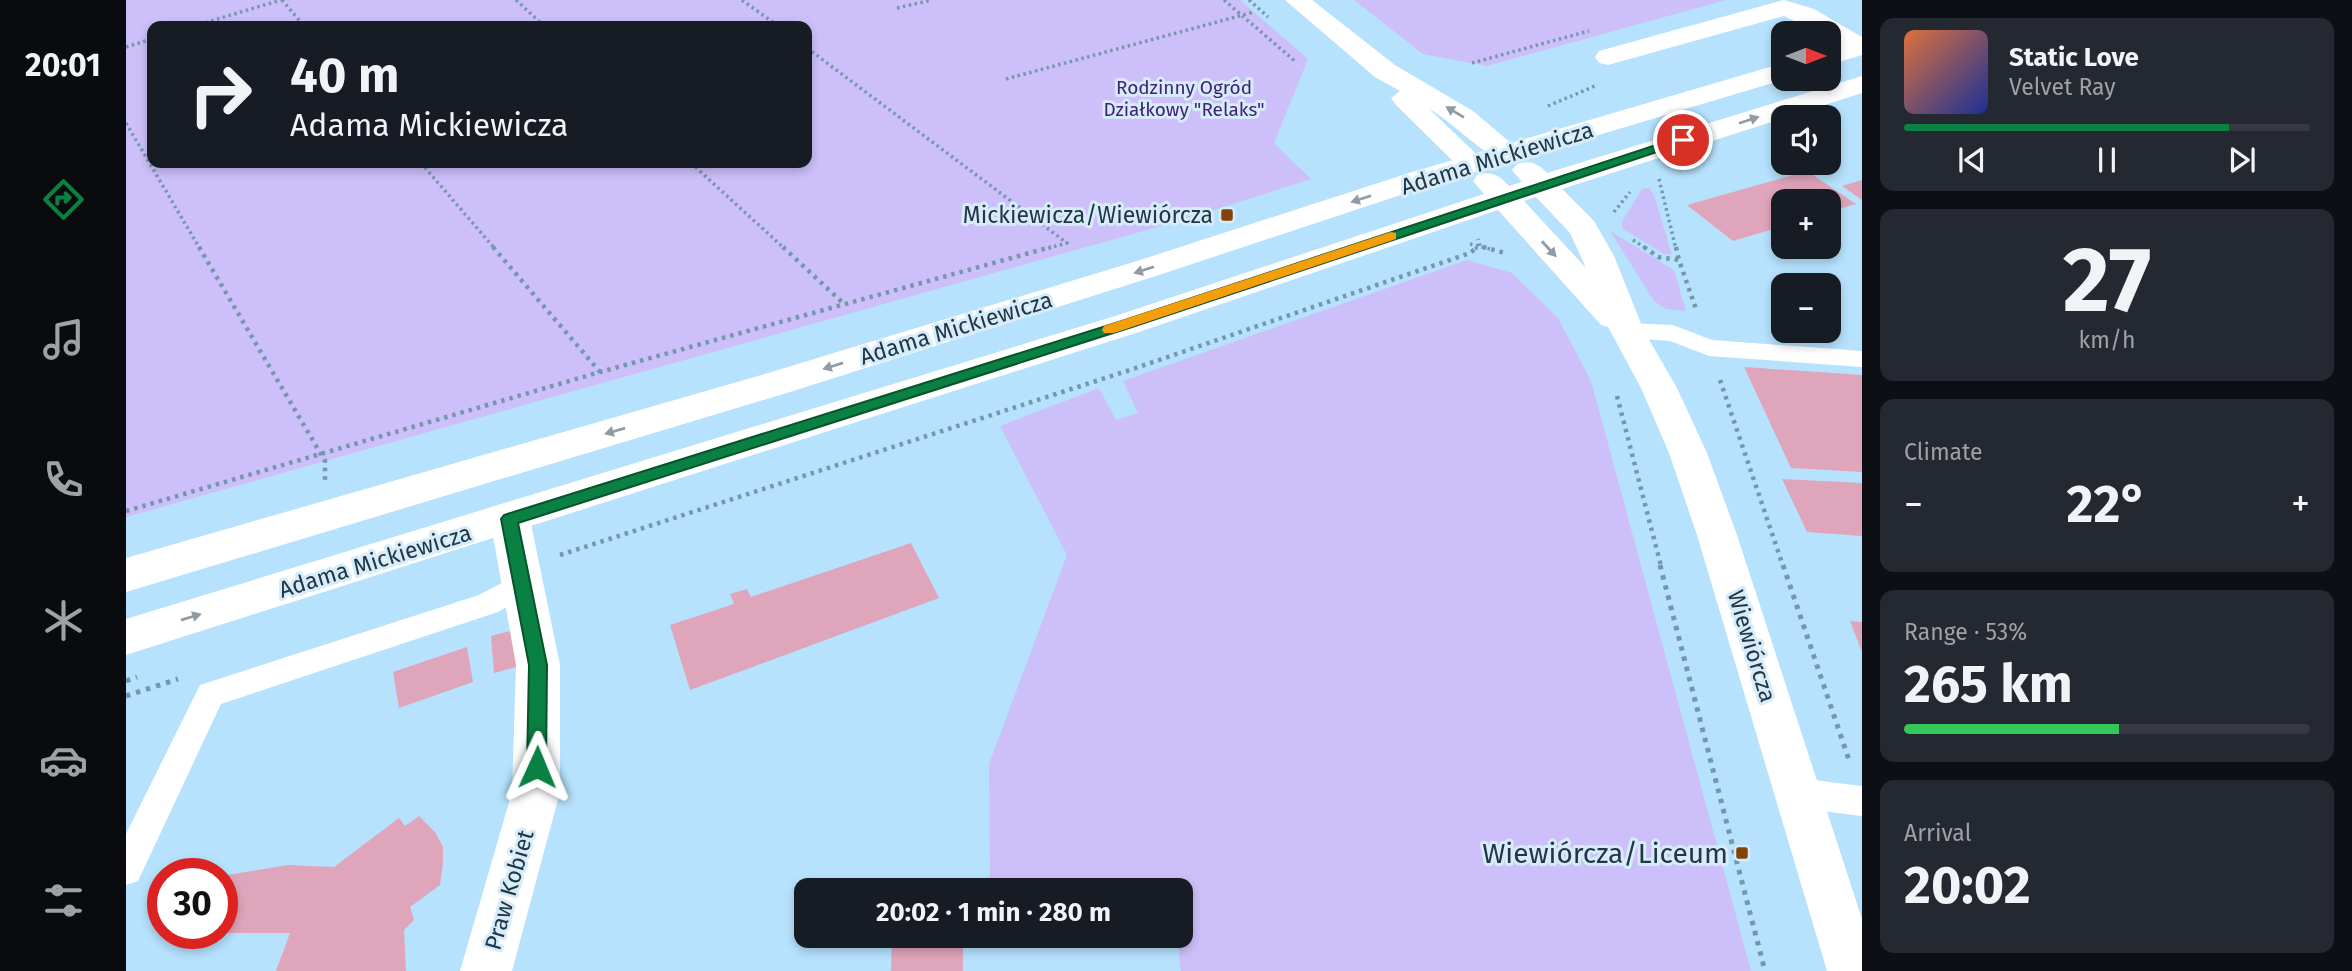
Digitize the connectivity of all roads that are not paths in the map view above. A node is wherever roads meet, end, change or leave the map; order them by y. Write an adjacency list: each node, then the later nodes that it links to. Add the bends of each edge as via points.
1 (1297, 0): 5 (street)
2 (1862, 47): 3 (street); 4 (street, via 1805,14 1784,8)
3 (1841, 53)
4 (1608, 57)
5 (1385, 71): 9 (street, Wiewiórcza, one-way to 5, via 1463,117); 11 (street, Wiewiórcza, via 1418,114)
6 (1771, 75): 8 (street, Adama Mickiewicza)
7 (1862, 84): 10 (street, Adama Mickiewicza, one-way to 7)
8 (1598, 127): 9 (street, Adama Mickiewicza); 10 (street)
9 (1509, 154): 11 (street, Adama Mickiewicza); 12 (street, Wiewiórcza)
10 (1646, 162): 12 (street, Adama Mickiewicza)
11 (1472, 164): 13 (street, Wiewiórcza); 17 (street, Adama Mickiewicza, one-way to 17, via 790,379)
12 (1544, 185): 13 (street, Adama Mickiewicza); 14 (street, Wiewiórcza, via 1583,228)
13 (1504, 198): 14 (street, Wiewiórcza, one-way to 14); 16 (street, Adama Mickiewicza, via 1127,324)
14 (1627, 331): 15 (lane, via 1673,333 1709,348); 21 (street, Wiewiórcza, via 1688,453)
15 (1862, 359)
16 (510, 519): 18 (street, Praw Kobiet); 19 (street, Adama Mickiewicza, one-way to 16)
17 (126, 575)
18 (521, 576): 22 (lane, via 488,604 211,694); 23 (street, Praw Kobiet, via 538,665 536,792)
19 (126, 637)
20 (1858, 788): 21 (lane)
21 (1798, 793): 24 (street, Wiewiórcza)
22 (126, 869)
23 (486, 971)
24 (1853, 971)

